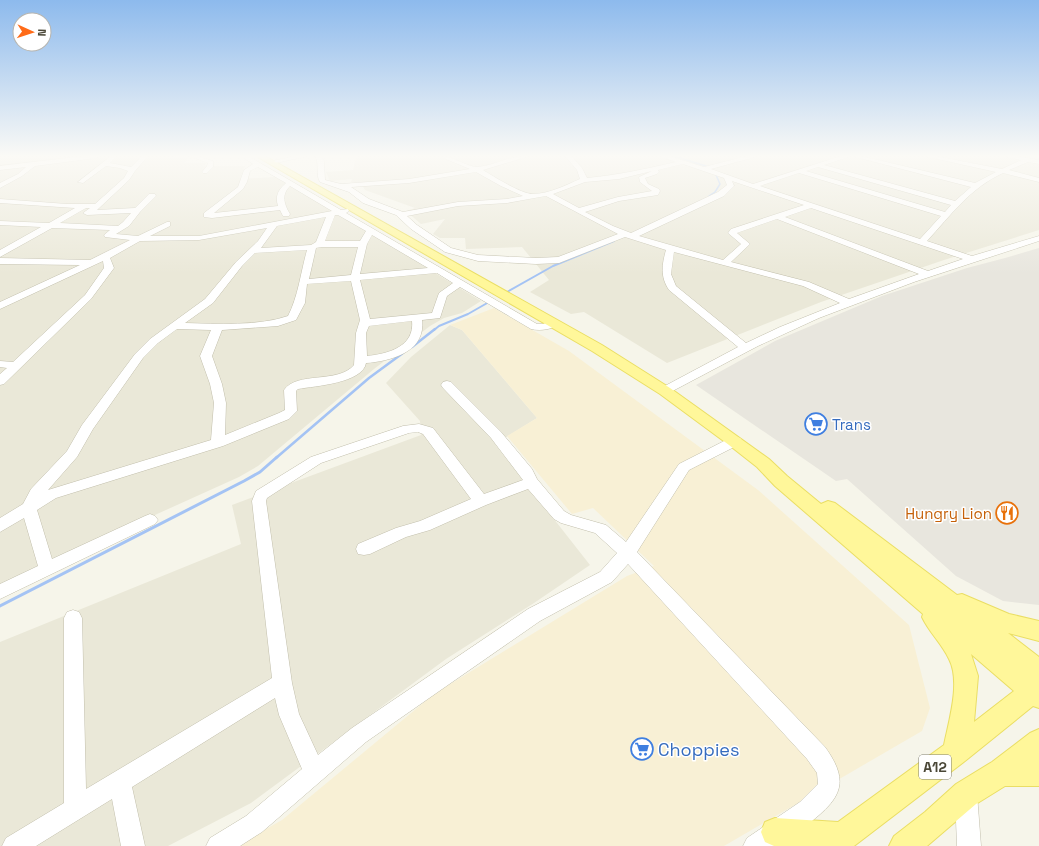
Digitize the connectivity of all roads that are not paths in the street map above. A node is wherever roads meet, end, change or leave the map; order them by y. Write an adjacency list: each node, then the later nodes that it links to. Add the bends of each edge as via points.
1 (109, 195): 23 (street, via 97,206)
2 (233, 195): 21 (street, via 207,215)
3 (279, 195): 21 (street)
4 (312, 195): 26 (street)
5 (332, 195): 22 (main road)
6 (359, 195): 28 (street, via 366,201)
7 (528, 195): 17 (street)
8 (539, 195): 17 (street)
9 (550, 195): 25 (street)
10 (637, 195): 25 (street)
11 (718, 195): 38 (street)
12 (782, 195): 20 (street)
13 (881, 195): 29 (street)
14 (927, 195): 19 (street)
15 (966, 195): 19 (street)
16 (152, 196): 24 (street)
17 (531, 197): 28 (street, via 491,203 458,204)
18 (0, 201): 23 (street)
19 (957, 204): 29 (street)
20 (812, 205): 30 (street); 41 (street)
21 (282, 208): 31 (street)
22 (354, 209): 26 (street); 49 (main road)
23 (87, 210): 24 (street); 35 (street, via 73,214)
24 (137, 210): 36 (street, via 126,224)
25 (580, 211): 38 (street)
26 (341, 212): 27 (street); 37 (street)
27 (331, 215): 31 (street); 43 (street)
28 (401, 215): 45 (street)
29 (947, 215): 41 (street)
30 (779, 217): 55 (street, via 734,231 732,233 746,244); 58 (street)
31 (290, 221): 34 (street)
32 (0, 223): 35 (street)
33 (167, 224): 40 (street)
34 (274, 224): 40 (street, via 199,238); 46 (street)
35 (52, 226): 36 (street); 48 (street)
36 (118, 228): 40 (street, via 108,235)
37 (371, 230): 42 (street); 53 (street)
38 (629, 235): 44 (street); 45 (street, via 559,260 478,258)
39 (1039, 238): 51 (street)
40 (140, 239): 50 (street)
41 (922, 242): 47 (street)
42 (363, 244): 43 (street); 59 (street)
43 (316, 246): 46 (street); 60 (street)
44 (671, 249): 55 (street); 69 (street, via 666,266 668,283)
45 (448, 250): 49 (street)
46 (252, 251): 67 (street, via 209,301)
47 (954, 253): 51 (street); 56 (street, via 962,259)
48 (0, 254)
49 (436, 256): 53 (street); 66 (main road)
50 (105, 257): 54 (street); 72 (street, via 109,268 90,295)
51 (971, 259): 56 (street)
52 (0, 261): 54 (street)
53 (424, 261): 57 (street)
54 (94, 263): 63 (street)
55 (725, 263): 62 (street, via 806,284)
56 (960, 264): 58 (street)
57 (439, 270): 59 (street); 61 (street)
58 (928, 274): 62 (street)
59 (355, 277): 60 (street); 65 (street)
60 (303, 282): 68 (street, via 300,303 290,320)
61 (460, 282): 64 (street, via 442,295 437,315); 66 (street, via 535,327)
62 (849, 302): 69 (street)
63 (0, 306)
64 (418, 318): 65 (street); 70 (street, via 417,334 407,347 378,358)
65 (364, 323): 70 (street, via 361,333)
66 (554, 323): 75 (main road)
67 (174, 326): 68 (street); 81 (street, via 139,356 87,428 72,454 36,493)
68 (218, 327): 77 (street, via 206,356 220,403)
69 (746, 348): 75 (street)
70 (361, 360): 77 (street, via 358,369 340,378 294,386 290,390 290,413)
71 (0, 364): 72 (street)
72 (16, 366): 73 (street)
73 (0, 381)
74 (447, 385): 79 (street, via 496,435)
75 (666, 391): 76 (main road)
76 (735, 441): 78 (main road); 85 (street, via 684,467)
77 (218, 443): 81 (street, via 51,494)
78 (763, 463): 87 (main road, via 780,481); 88 (main road, via 800,486)
79 (532, 482): 80 (street); 85 (street, via 562,517 600,529)
80 (481, 501): 84 (street); 92 (street, via 428,431 419,428 408,429 316,460 261,494 259,501)
81 (29, 507): 83 (street); 86 (street)
82 (150, 520): 86 (street)
83 (0, 526)
84 (364, 549)
85 (628, 553): 98 (street, via 606,577 534,615 359,734); 102 (street, via 823,761 829,778 829,787 824,795)
86 (47, 570): 89 (street)
87 (906, 587): 93 (main road); 95 (main road, via 941,626 954,645 966,675)
88 (930, 587): 91 (main road, via 992,617); 93 (main road)
89 (0, 592)
90 (73, 618): 101 (street)
91 (1039, 632)
92 (282, 683): 98 (street, via 289,715); 99 (street)
93 (1038, 686): 95 (main road, A12)
94 (1039, 742): 96 (main road, A12)
95 (956, 752): 103 (main road, A12)
96 (1002, 772): 97 (main road); 100 (main road, A12)
97 (1039, 772)
98 (315, 773): 106 (street, via 254,824)
99 (120, 781): 101 (street); 105 (street)
100 (966, 794): 107 (main road, A12); 108 (street)
101 (75, 808): 104 (street)
102 (765, 839): 103 (main road)
103 (835, 842)
104 (14, 846)
105 (133, 846)
106 (218, 846)
107 (904, 846)
108 (969, 846)

